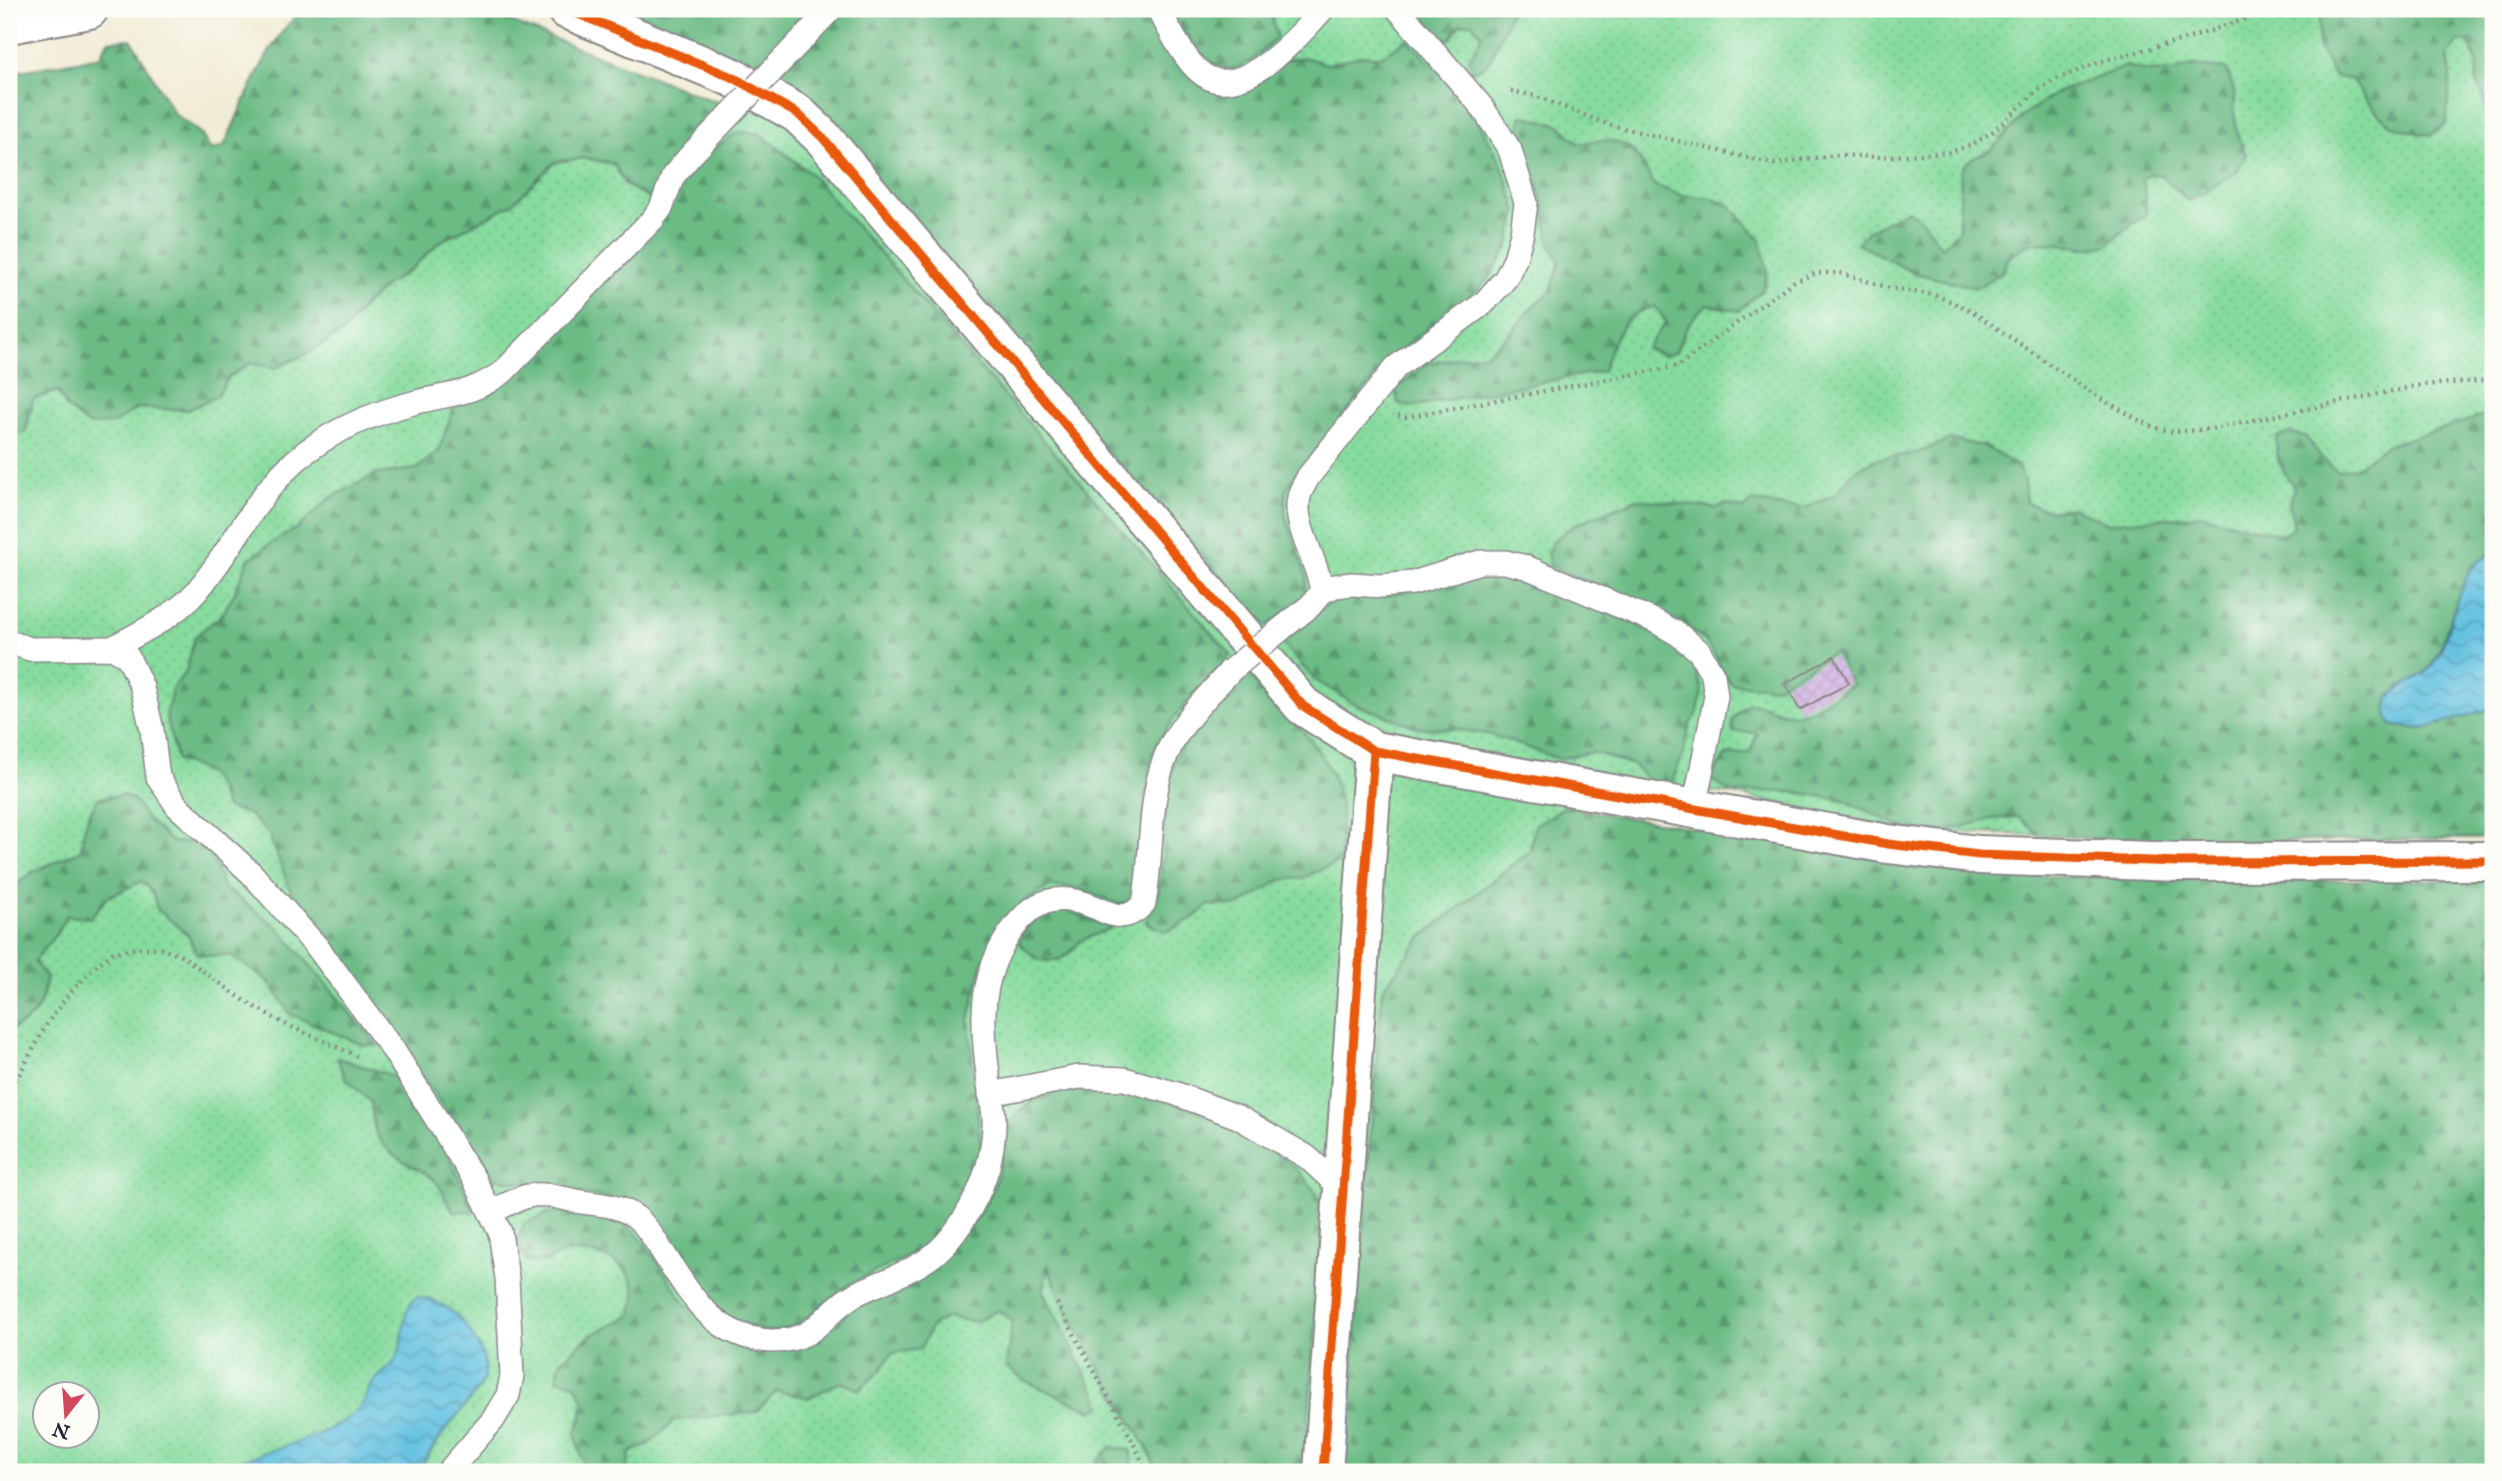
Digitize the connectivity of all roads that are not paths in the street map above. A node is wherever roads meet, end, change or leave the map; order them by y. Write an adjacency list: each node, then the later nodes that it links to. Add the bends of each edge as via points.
1 (89, 9): 7 (street)
2 (566, 9): 11 (street, via 734,78 798,114 1303,706)
3 (831, 9): 10 (lane, bridge, via 673,176 652,220 503,372 466,393 413,403 321,441 293,462 264,494 194,594 169,615)
4 (1158, 9): 5 (lane, via 1192,63 1209,78 1226,82 1243,79 1272,60)
5 (1323, 9)
6 (1398, 9): 8 (lane, via 1482,107 1510,150 1526,203 1522,233 1506,278 1484,303 1396,367 1308,477 1297,511)
7 (9, 24)
8 (1322, 592): 12 (lane, via 1352,584 1413,583 1480,562 1505,562 1667,628 1699,651 1713,675 1716,696); 14 (lane, bridge, via 1230,671 1184,724 1164,760 1157,785 1144,903 1125,916 1083,902 1048,899 1027,913 1008,936 984,996)
9 (9, 642): 10 (lane, via 30,649)
10 (112, 648): 16 (lane, via 128,657 142,687 158,777 177,806 251,873 310,938 394,1051)
11 (1374, 751): 12 (street); 15 (street)
12 (1694, 809): 13 (street, via 1888,844 1979,855 2179,862)
13 (2493, 861)
14 (990, 1094): 15 (lane, via 1079,1077 1124,1079 1238,1117 1307,1157); 16 (lane, via 994,1125 982,1187 949,1241 927,1260 851,1297 815,1329 793,1338 748,1336 709,1317 639,1219 621,1208 534,1195)
15 (1343, 1191): 18 (street)
16 (490, 1212): 17 (lane, via 500,1233 507,1278 512,1376 508,1395 493,1420)
17 (448, 1472)
18 (1322, 1472)

